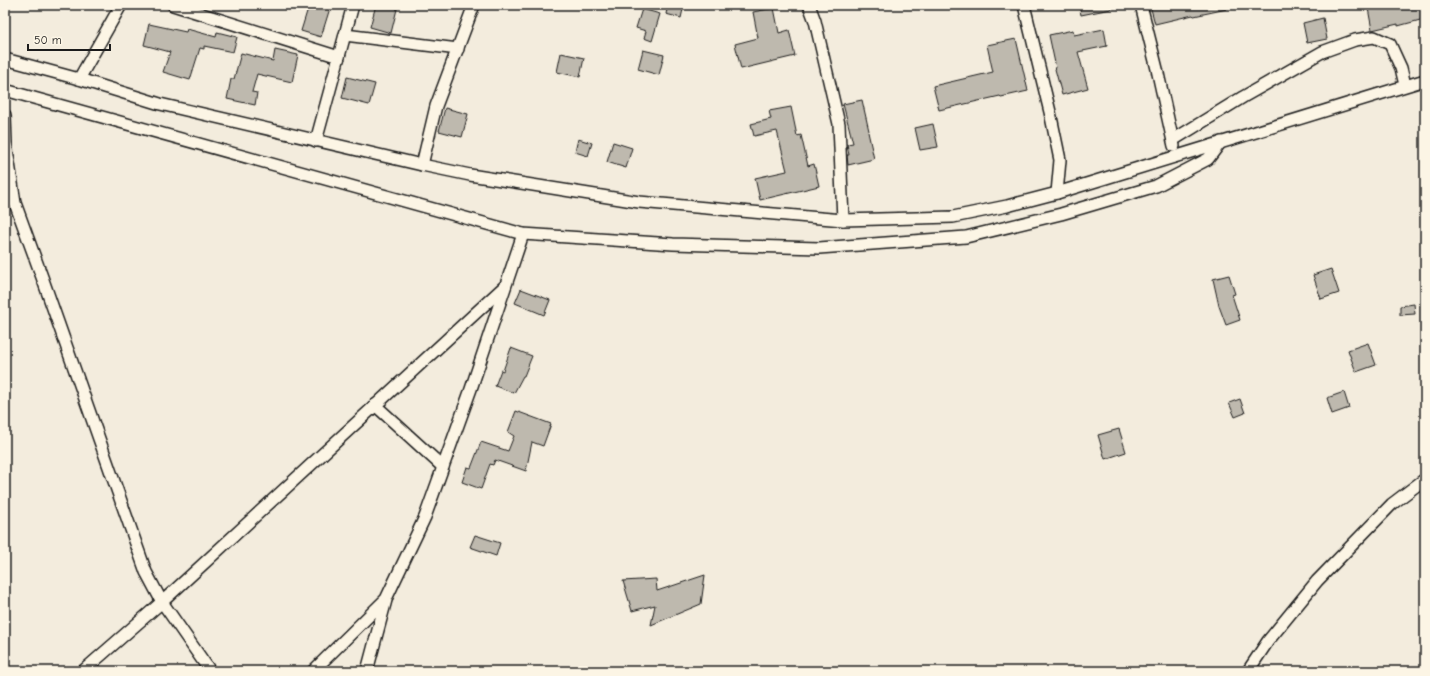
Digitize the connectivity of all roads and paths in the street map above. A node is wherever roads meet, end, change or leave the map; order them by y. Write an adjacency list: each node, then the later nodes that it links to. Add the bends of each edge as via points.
1 (121, 5): 13 (street)
2 (173, 5): 8 (street)
3 (353, 5): 9 (street)
4 (474, 5): 10 (street)
5 (809, 5): 24 (street, via 839,124)
6 (1024, 5): 23 (street, via 1060,160)
7 (1140, 5): 18 (street)
8 (191, 8): 11 (street)
9 (345, 35): 10 (street); 11 (street)
10 (458, 49): 22 (street, via 436,106)
11 (339, 57): 19 (street)
12 (5, 59): 13 (street)
13 (79, 79): 19 (street, via 160,104)
14 (1425, 80): 15 (street)
15 (1405, 85): 18 (street, via 1401,68 1390,44 1374,37 1355,40 1322,52); 20 (street)
16 (5, 90): 25 (street)
17 (5, 115): 31 (street, via 6,143 15,203 146,572)
18 (1173, 140): 21 (street)
19 (316, 141): 22 (street)
20 (1221, 142): 21 (street); 25 (street, via 1208,159 1156,186 1061,214 966,237 819,248 673,244)
21 (1176, 156): 23 (street)
22 (422, 165): 24 (street, via 470,176 639,202)
23 (1057, 193): 24 (street, via 953,217)
24 (843, 220)
25 (523, 234): 26 (street)
26 (505, 286): 27 (street); 28 (street)
27 (375, 405): 28 (street); 31 (street)
28 (443, 467): 30 (street, via 425,517)
29 (1425, 479): 36 (street, via 1392,504 1317,581 1268,641)
30 (386, 599): 34 (street); 35 (street)
31 (162, 602): 32 (street); 33 (street)
32 (84, 671)
33 (210, 671)
34 (312, 671)
35 (367, 671)
36 (1248, 671)

